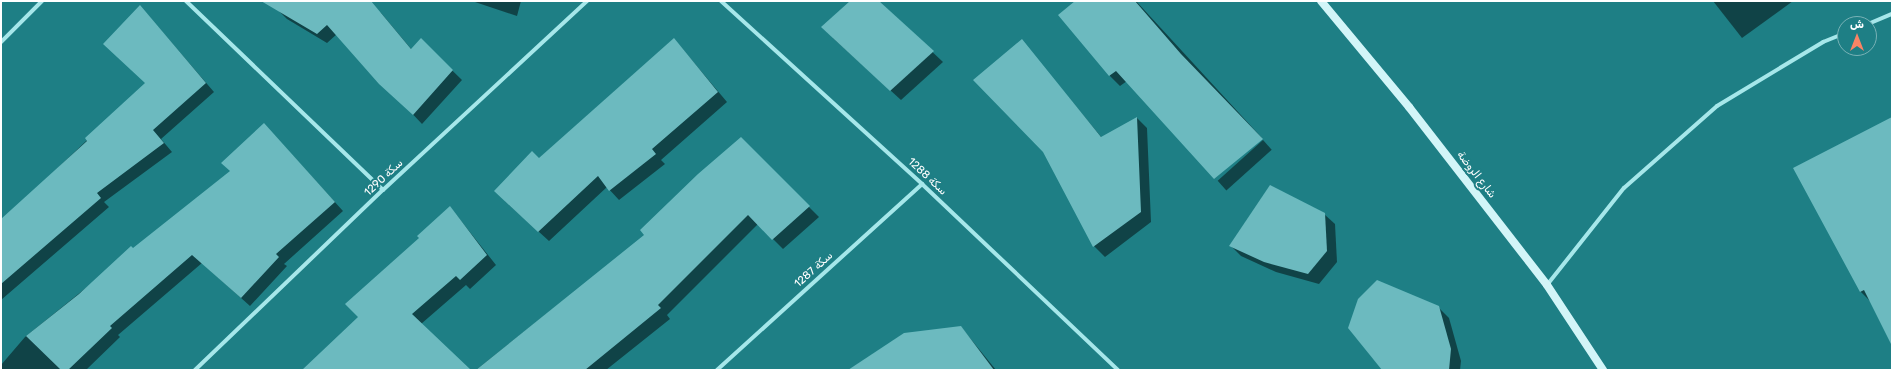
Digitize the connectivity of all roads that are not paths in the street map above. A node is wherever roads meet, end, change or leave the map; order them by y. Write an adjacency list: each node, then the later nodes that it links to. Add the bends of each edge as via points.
1 (42, 1): 9 (street)
2 (186, 1): 11 (street)
3 (587, 1): 11 (street, سكة 1290)
4 (721, 1): 10 (street, سكة 1288)
5 (1320, 1): 12 (main road, شارع الروضة, via 1409,107)
6 (1892, 14): 7 (street)
7 (1877, 20)
8 (1837, 36): 12 (street, via 1823,42 1717,106 1624,188)
9 (1, 42)
10 (922, 184): 14 (street, سكة 1287); 15 (street, سكة 1288)
11 (383, 190): 13 (street, سكة 1290)
12 (1547, 285): 16 (main road, شارع الروضة)
13 (195, 370)
14 (717, 370)
15 (1118, 370)
16 (1604, 370)

